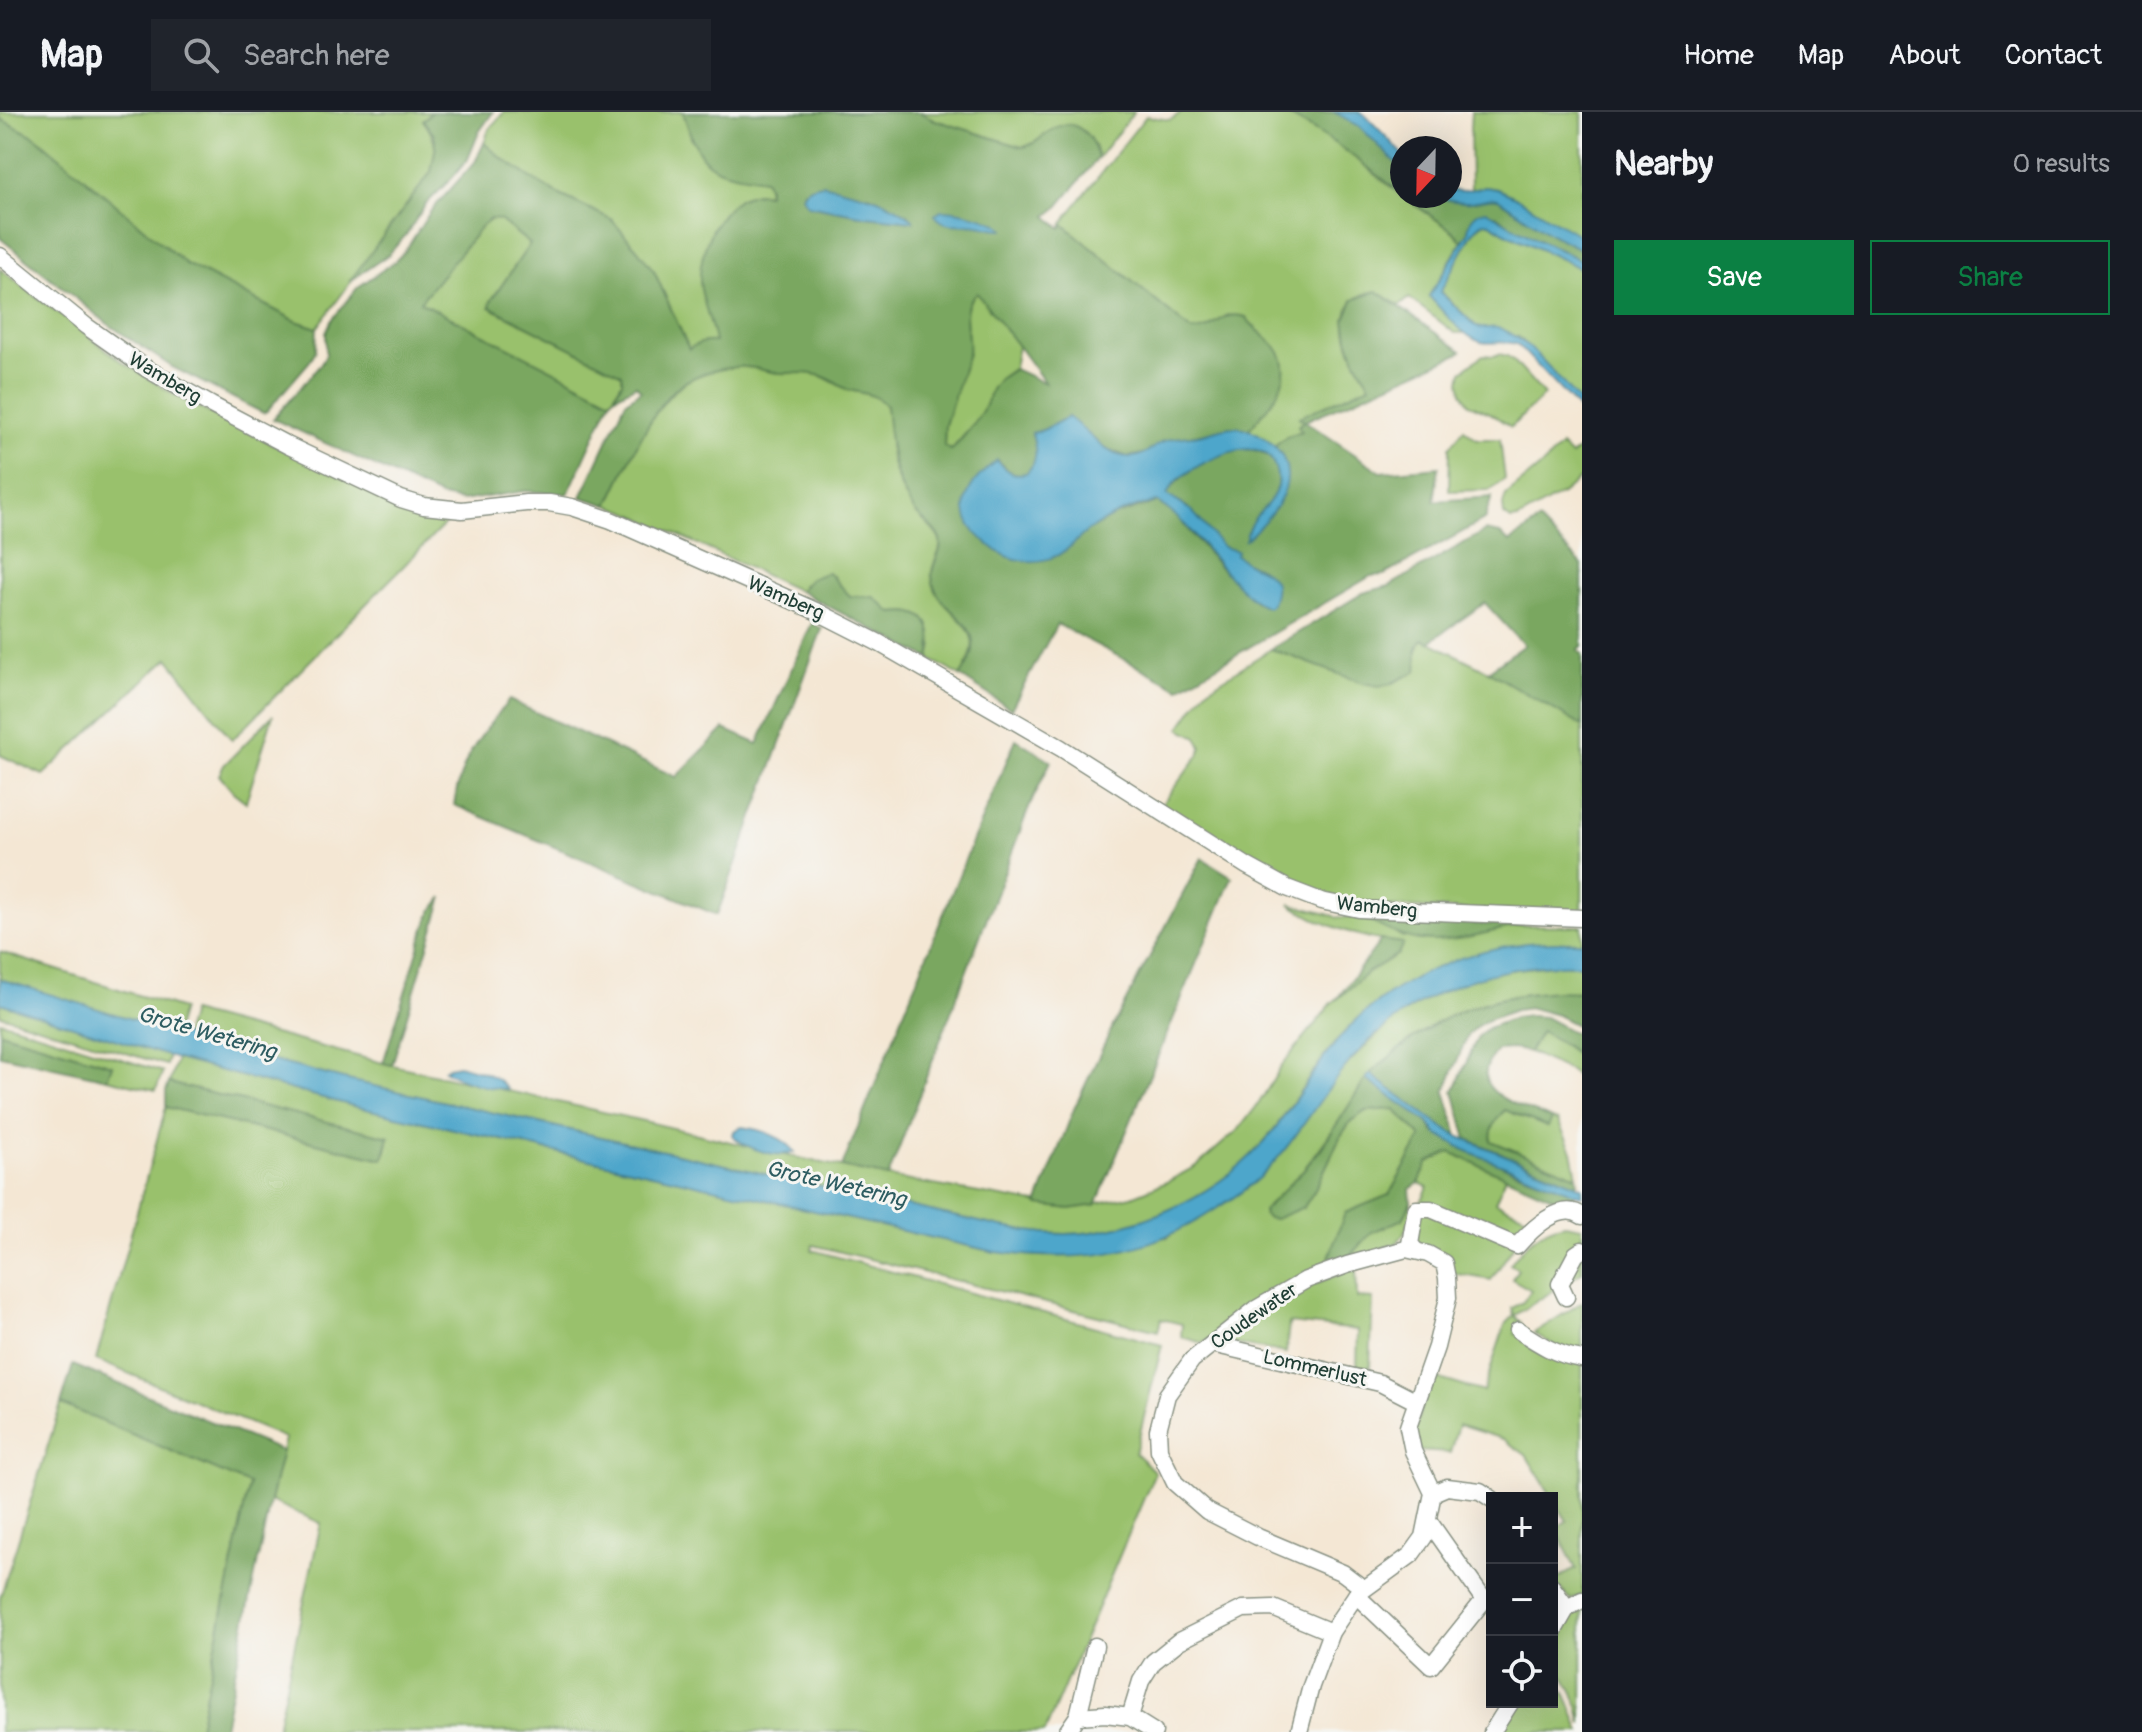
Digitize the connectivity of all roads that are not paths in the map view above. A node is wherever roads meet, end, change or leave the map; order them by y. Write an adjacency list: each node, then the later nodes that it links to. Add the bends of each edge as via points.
1 (0, 256): 2 (street, Wamberg, via 147,369 287,445 424,506 462,510 549,503 611,520 879,643 1287,888 1359,909)
2 (1582, 918)
3 (1582, 1216): 5 (street, via 1566,1210 1517,1246 1431,1209 1416,1209 1410,1244)
4 (1582, 1250): 6 (street, via 1560,1284)
5 (1416, 1251): 8 (street, Coudewater, via 1406,1249 1306,1280 1256,1309); 10 (street, via 1444,1263 1448,1298)
6 (1566, 1297)
7 (1518, 1330): 9 (street, via 1551,1351)
8 (1212, 1344): 10 (street, Lommerlust, via 1380,1383); 15 (street, Coudewater, via 1192,1360 1167,1395 1159,1450 1175,1483 1207,1511 1343,1573)
9 (1582, 1359)
10 (1415, 1401): 11 (street, via 1408,1427)
11 (1433, 1493): 12 (street, via 1447,1487); 13 (street)
12 (1486, 1495)
13 (1428, 1520): 15 (street, via 1411,1555); 15 (street, Coudewater, via 1484,1600 1431,1666)
14 (1558, 1591): 16 (street)
15 (1360, 1592): 18 (street)
16 (1575, 1604): 17 (street)
17 (1558, 1626)
18 (1331, 1632): 22 (street, via 1273,1608 1243,1609 1179,1641 1153,1662); 25 (street)
19 (1095, 1646): 21 (street)
20 (1507, 1708): 26 (street)
21 (1078, 1716): 22 (street); 23 (street)
22 (1130, 1717): 24 (street)
23 (1067, 1732)
24 (1154, 1732)
25 (1299, 1732)
26 (1492, 1732)

